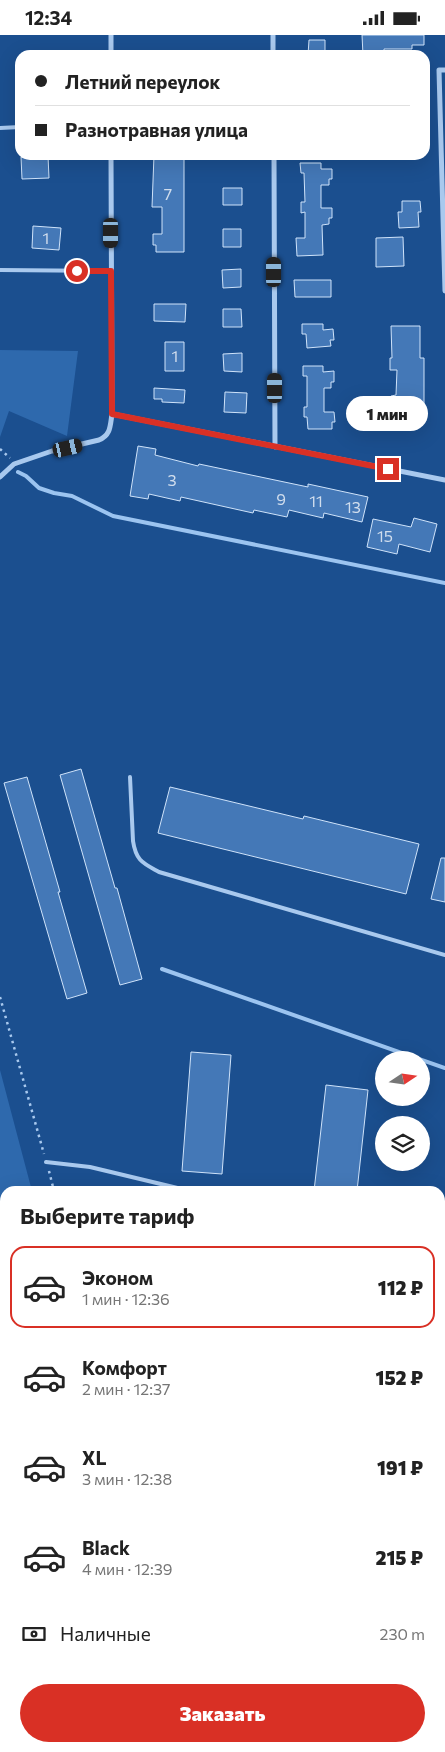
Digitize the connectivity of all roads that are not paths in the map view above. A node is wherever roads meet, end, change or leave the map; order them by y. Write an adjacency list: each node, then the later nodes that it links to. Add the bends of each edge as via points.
1 (111, 35): 3 (street)
2 (273, 35): 4 (street)
3 (111, 50)
4 (273, 50)
5 (445, 70): 12 (street, via 439,70)
6 (15, 127): 7 (lane)
7 (0, 128)
8 (111, 160): 11 (street)
9 (274, 160): 14 (street)
10 (0, 270): 11 (lane)
11 (111, 271): 13 (street)
12 (445, 291)
13 (112, 414): 14 (street); 15 (street, via 110,430 99,441 14,463)
14 (275, 447): 16 (street)
15 (0, 477)
16 (445, 480)
17 (130, 777): 18 (lane, via 133,841 139,861 159,872)
18 (445, 955)
19 (46, 1163): 20 (lane, via 90,1167)
20 (169, 1186)

